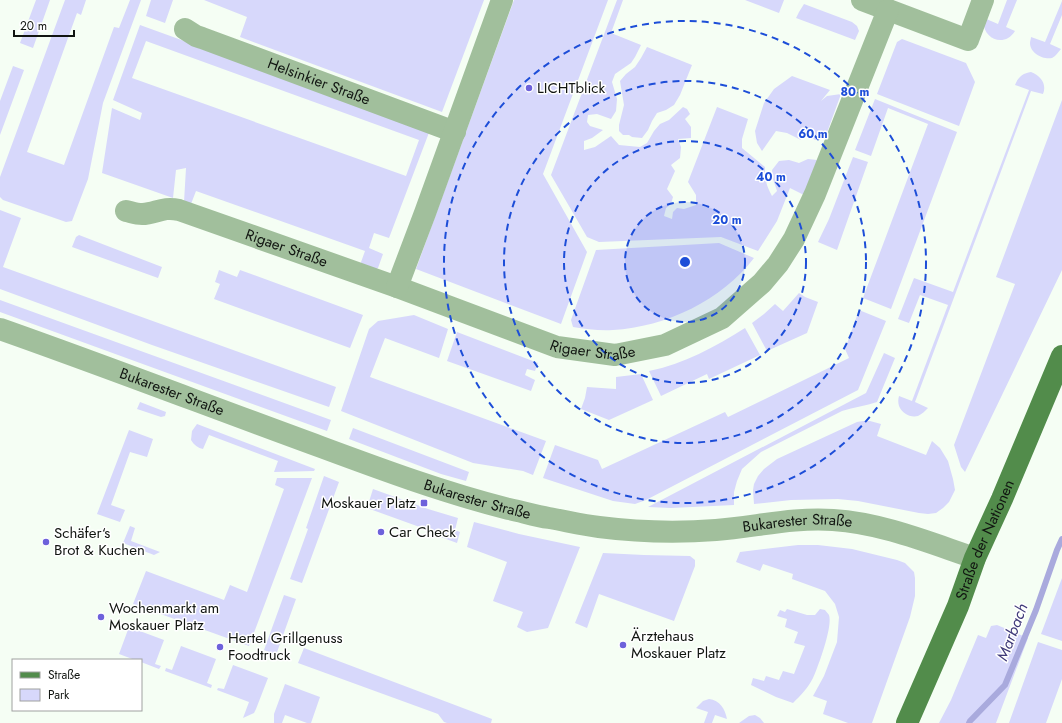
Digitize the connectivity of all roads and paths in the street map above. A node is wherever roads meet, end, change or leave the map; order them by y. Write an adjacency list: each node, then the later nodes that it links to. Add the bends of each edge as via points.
1 (502, 0): 6 (street)
2 (862, 0): 4 (street)
3 (983, 0): 4 (street, via 968,40)
4 (888, 10): 8 (street, Rigaer Straße, via 816,194 794,239 762,283 722,318 665,345 615,355 557,347)
5 (185, 29): 6 (street, Helsinkier Straße, via 196,36)
6 (455, 132): 8 (street)
7 (126, 211): 8 (street, Rigaer Straße, via 142,214 172,208)
8 (397, 287)
9 (0, 329): 11 (street, Bukarester Straße, via 395,474 478,501 544,517 599,527 691,531 803,520 835,520 878,527)
10 (1062, 356): 11 (main road, Straße der Nationen)
11 (976, 558): 12 (main road, Straße der Nationen)
12 (907, 723)

